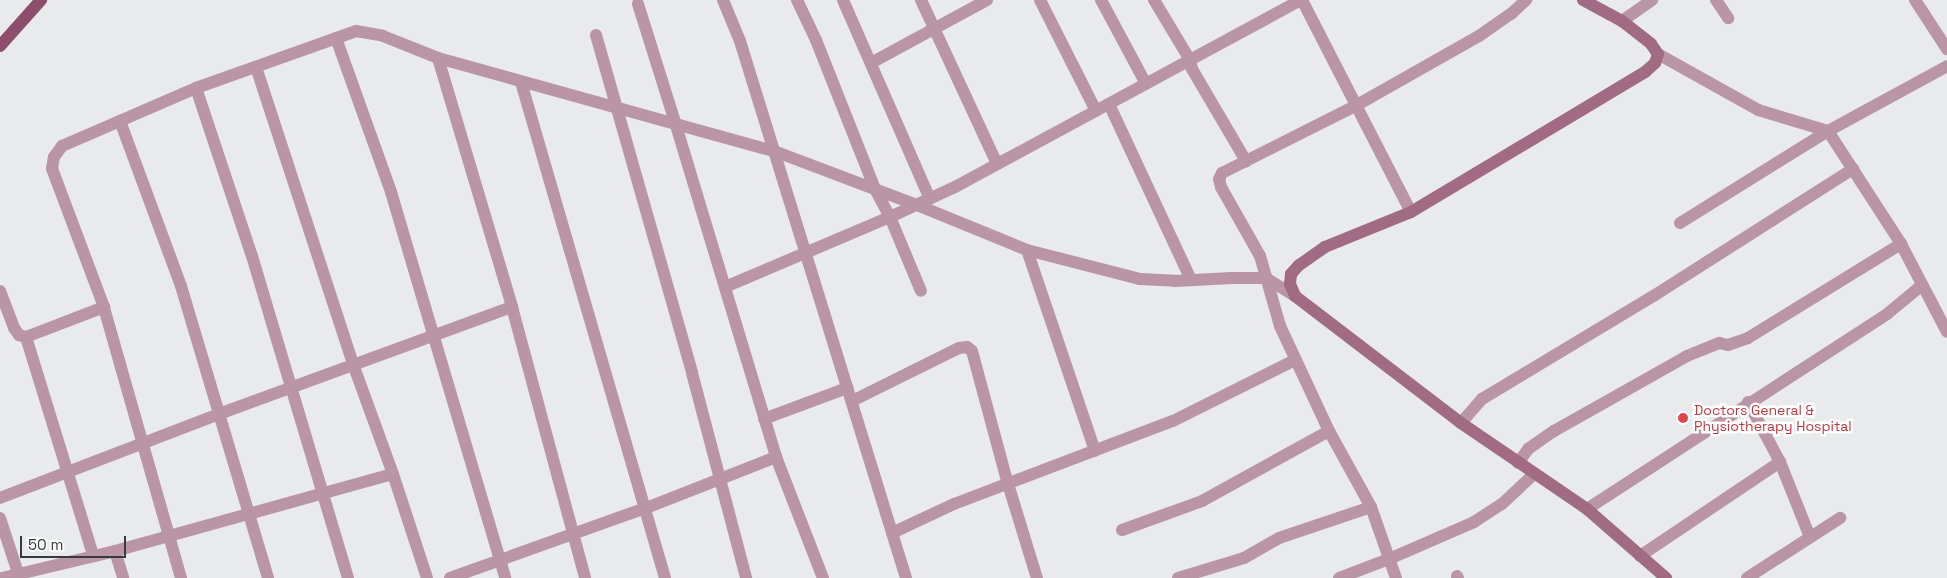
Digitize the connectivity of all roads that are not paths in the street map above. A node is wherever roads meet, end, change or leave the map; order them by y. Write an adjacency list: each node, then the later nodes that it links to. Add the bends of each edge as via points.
1 (41, 0): 22 (main road)
2 (723, 0): 40 (street, via 740,41)
3 (797, 0): 44 (street)
4 (843, 0): 27 (street)
5 (922, 0): 19 (street)
6 (1040, 0): 36 (street)
7 (1101, 0): 31 (street)
8 (1154, 0): 26 (street)
9 (1301, 0): 26 (street); 34 (street)
10 (1526, 0): 34 (street, via 1479,36)
11 (1583, 0): 18 (main road)
12 (1652, 0): 18 (street)
13 (1716, 0): 17 (street)
14 (1915, 0): 23 (street)
15 (984, 1): 19 (street)
16 (638, 4): 38 (street)
17 (1728, 18)
18 (1622, 21): 24 (main road, via 1651,44)
19 (935, 28): 27 (street); 42 (street)
20 (596, 35): 35 (street)
21 (336, 38): 25 (street, via 356,31 367,32); 28 (street); 63 (street, via 390,192)
22 (0, 46)
23 (1947, 49)
24 (1658, 54): 39 (street, via 1758,110); 47 (main road, via 1646,72)
25 (438, 58): 30 (street); 61 (street)
26 (1190, 60): 31 (street); 41 (street, via 1192,69)
27 (871, 63): 45 (street)
28 (256, 66): 32 (street); 66 (street)
29 (1947, 66): 39 (street)
30 (521, 82): 35 (street); 88 (street)
31 (1146, 84): 33 (street)
32 (196, 88): 37 (street); 67 (street, via 252,256)
33 (1109, 104): 36 (street); 54 (street)
34 (1358, 105): 41 (street); 47 (street)
35 (614, 106): 38 (street); 83 (street)
36 (1096, 111): 42 (street)
37 (120, 121): 60 (street, via 62,146 54,157 52,169); 71 (street, via 181,286)
38 (676, 122): 40 (street); 56 (street)
39 (1828, 131): 43 (street); 49 (street)
40 (774, 152): 44 (street); 52 (street)
41 (1246, 161): 53 (street, via 1222,173 1219,179 1260,256)
42 (997, 164): 45 (street)
43 (1852, 169): 50 (street); 73 (street, via 1655,295 1482,399)
44 (875, 190): 46 (street); 48 (street)
45 (930, 199): 46 (street)
46 (917, 205): 48 (street); 51 (street)
47 (1411, 212): 59 (main road, via 1325,247 1307,258 1291,274 1290,284)
48 (890, 217): 52 (street); 58 (street)
49 (1680, 223)
50 (1901, 244): 55 (street); 79 (street, via 1748,338 1728,345 1719,343 1687,356 1554,431 1528,449)
51 (1027, 250): 54 (street, via 1140,279); 76 (street)
52 (805, 253): 56 (street); 68 (street)
53 (1266, 278): 54 (street); 59 (street); 65 (street, via 1280,326)
54 (1191, 280)
55 (1922, 285): 62 (street); 70 (street, via 1887,314)
56 (725, 287): 72 (street)
57 (0, 291): 64 (street, via 14,328 19,335)
58 (921, 291)
59 (1295, 296): 73 (main road)
60 (104, 307): 64 (street); 75 (street)
61 (512, 307): 63 (street); 94 (street)
62 (1947, 332)
63 (434, 335): 66 (street); 102 (street)
64 (26, 337): 80 (street)
65 (1296, 360): 74 (street); 76 (street, via 1173,421)
66 (353, 364): 67 (street); 81 (street)
67 (291, 388): 71 (street); 85 (street)
68 (847, 388): 69 (street); 72 (street)
69 (852, 401): 84 (street, via 952,351 967,347 972,351); 95 (street)
70 (1748, 402): 78 (street); 89 (street)
71 (219, 414): 75 (street); 90 (street)
72 (764, 419): 77 (street)
73 (1461, 423): 79 (main road)
74 (1329, 431): 87 (street); 93 (street, via 1202,500)
75 (144, 444): 80 (street); 96 (street)
76 (1095, 451): 84 (street)
77 (776, 457): 83 (street); 115 (street)
78 (1780, 462): 97 (street); 100 (street)
79 (1518, 463): 82 (main road)
80 (68, 471): 86 (street); 99 (street)
81 (393, 474): 85 (street); 109 (street)
82 (1534, 474): 89 (main road); 101 (street, via 1502,504 1474,522)
83 (720, 480): 88 (street); 114 (street)
84 (1008, 484): 95 (street, via 954,504); 117 (street)
85 (322, 493): 90 (street); 108 (street)
86 (0, 498)
87 (1371, 507): 101 (street); 118 (street, via 1279,538 1244,558)
88 (646, 508): 94 (street); 113 (street)
89 (1587, 509): 100 (main road)
90 (250, 515): 96 (street); 107 (street)
91 (0, 518): 103 (street)
92 (1840, 518): 97 (street)
93 (1122, 530)
94 (572, 533): 102 (street); 112 (street)
95 (892, 533): 116 (street)
96 (169, 536): 98 (street); 106 (street)
97 (1810, 537): 122 (street)
98 (115, 551): 99 (street); 105 (street)
99 (93, 556): 103 (street)
100 (1640, 556): 121 (main road)
101 (1389, 559): 119 (street); 120 (street)
102 (500, 560): 110 (street); 111 (street)
103 (18, 573): 104 (street)
104 (2, 578)
105 (123, 578)
106 (181, 578)
107 (268, 578)
108 (348, 578)
109 (427, 578)
110 (450, 578)
111 (505, 578)
112 (585, 578)
113 (665, 578)
114 (746, 578)
115 (823, 578)
116 (906, 578)
117 (1037, 578)
118 (1178, 578)
119 (1338, 578)
120 (1396, 578)
121 (1666, 578)
122 (1747, 578)

